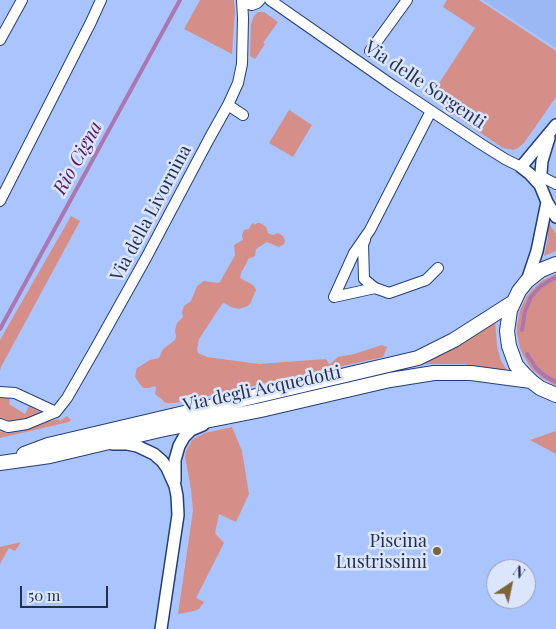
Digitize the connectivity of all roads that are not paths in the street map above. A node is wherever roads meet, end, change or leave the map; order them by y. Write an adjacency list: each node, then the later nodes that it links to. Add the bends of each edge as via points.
1 (22, 0): 8 (street)
2 (100, 0): 17 (street)
3 (243, 0): 5 (street, Via delle Sorgenti, via 249,5); 7 (street, Via della Livornina)
4 (407, 0): 9 (street)
5 (258, 2): 6 (street, Via delle Sorgenti); 7 (street)
6 (272, 2): 11 (street, Via delle Sorgenti)
7 (244, 18): 10 (street, Via della Livornina, via 238,83)
8 (0, 40)
9 (370, 51)
10 (228, 105): 12 (street); 29 (street, Via della Livornina, via 94,351)
11 (431, 111): 14 (street, Via delle Sorgenti, via 505,160); 20 (street)
12 (243, 115)
13 (553, 129): 14 (street); 15 (street, via 542,161)
14 (521, 167): 15 (street, Via delle Sorgenti)
15 (540, 180): 16 (street, Via delle Sorgenti); 18 (street, Via delle Sorgenti)
16 (556, 184)
17 (0, 201)
18 (547, 202): 19 (street, Via delle Sorgenti); 23 (street)
19 (556, 218)
20 (370, 230): 24 (street, via 363,244 364,279); 24 (street, via 354,253 334,296)
21 (556, 264): 23 (main road)
22 (438, 268): 24 (street, via 426,280 389,293)
23 (527, 281): 25 (main road)
24 (375, 288)
25 (512, 303): 26 (main road, via 507,323 509,346 516,365); 33 (main road, Via degli Acquedotti, via 454,340 418,358 48,445)
26 (531, 381): 28 (main road); 30 (main road, Via degli Acquedotti, via 471,373 434,373)
27 (0, 392): 29 (street, via 15,393)
28 (556, 395)
29 (56, 412): 31 (street, via 27,424 8,427)
30 (215, 419): 32 (main road, Via degli Acquedotti); 34 (street, via 191,430 184,437 175,460)
31 (0, 424)
32 (104, 443): 33 (main road, Via degli Acquedotti, via 50,456); 34 (street, via 137,446 154,454 168,468)
33 (2, 462)
34 (175, 486): 35 (street, via 178,515)
35 (160, 629)

